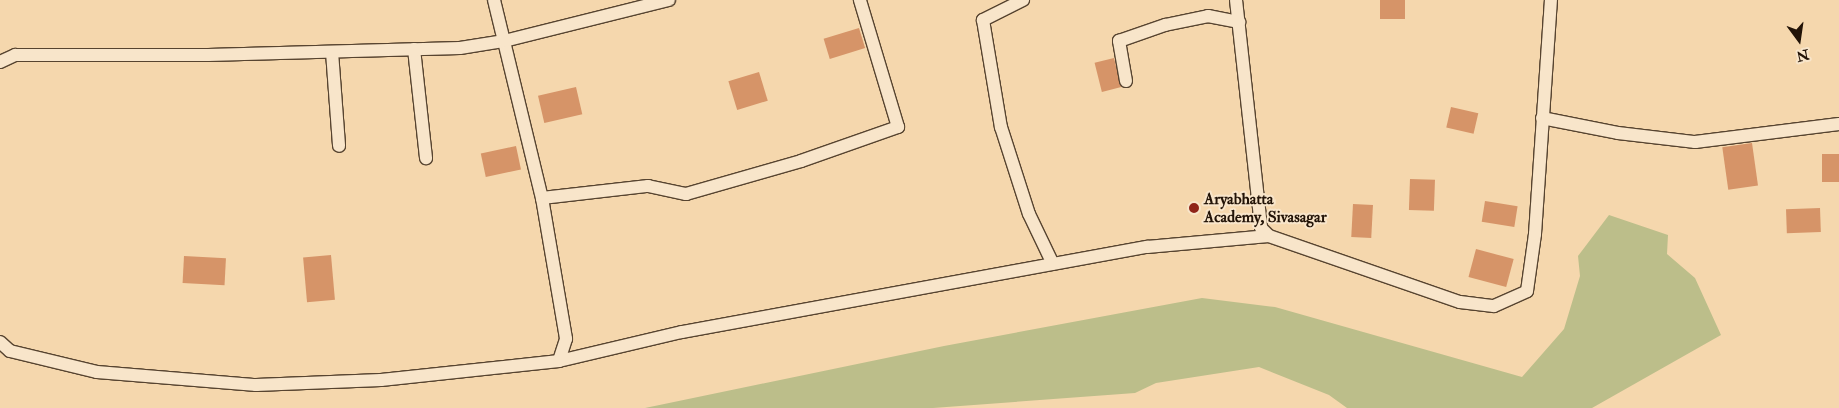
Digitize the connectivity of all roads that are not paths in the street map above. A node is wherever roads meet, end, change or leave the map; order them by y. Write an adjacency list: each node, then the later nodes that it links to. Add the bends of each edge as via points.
1 (494, 0): 8 (street)
2 (669, 0): 8 (street)
3 (860, 0): 17 (street, via 898,127 801,161 686,194 648,186)
4 (1023, 0): 19 (street, via 983,20 1001,127 1029,214)
5 (1236, 0): 7 (street)
6 (1551, 0): 13 (street)
7 (1239, 22): 12 (street, via 1208,16 1165,24 1119,41); 18 (street, via 1261,228)
8 (504, 41): 9 (street, via 460,48); 17 (street)
9 (414, 49): 10 (street); 16 (street)
10 (332, 52): 11 (street, via 15,55); 15 (street)
11 (0, 62)
12 (1126, 81)
13 (1542, 118): 14 (street, via 1618,133 1695,142); 18 (street, via 1535,234 1527,291 1494,306 1460,302)
14 (1839, 124)
15 (339, 146)
16 (426, 158)
17 (542, 198): 21 (street, via 566,339)
18 (1269, 236): 19 (street, via 1148,247)
19 (1052, 264): 21 (street, via 682,332)
20 (0, 342): 21 (street, via 10,351 97,372 256,385 381,380)
21 (559, 361)

